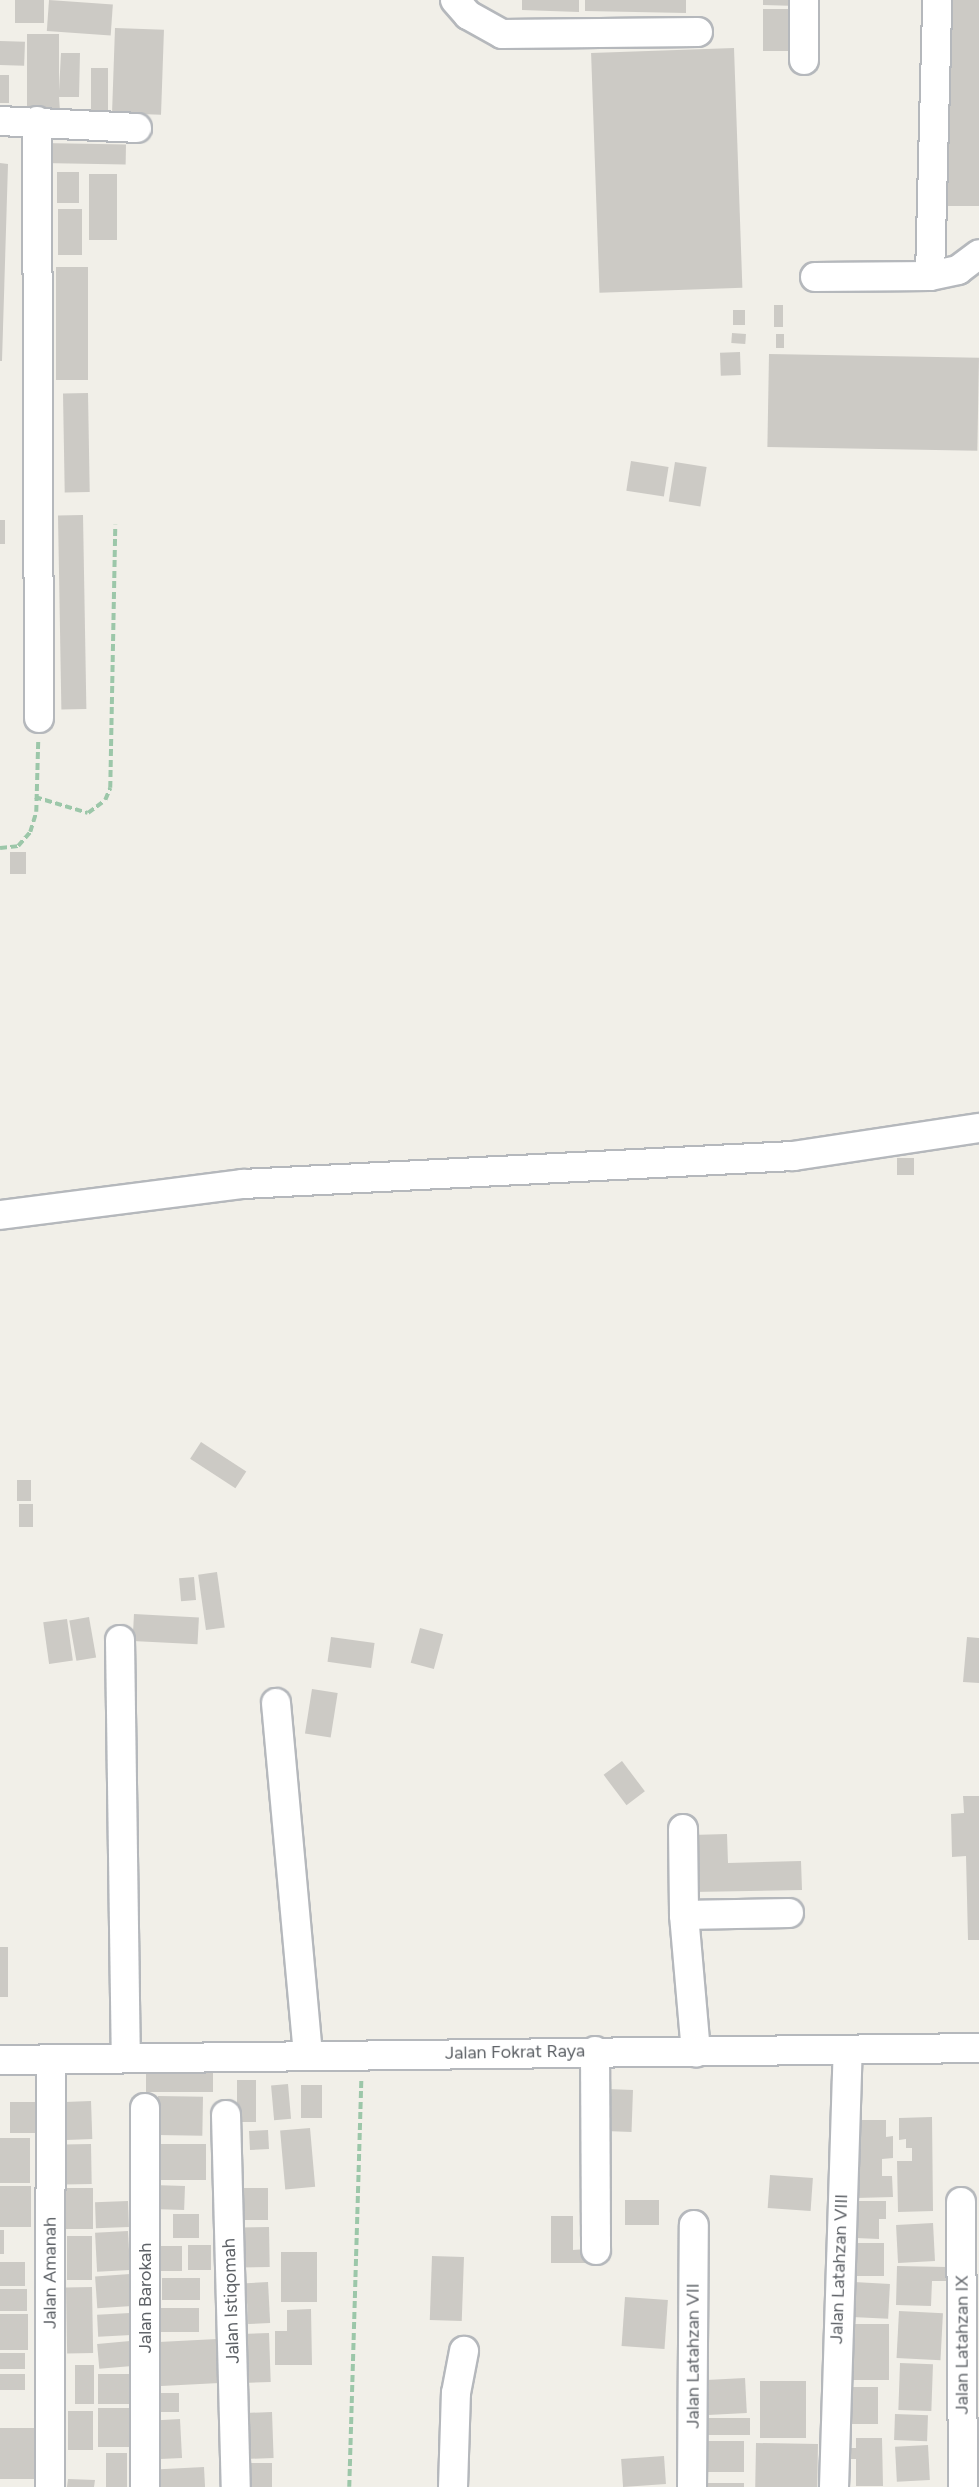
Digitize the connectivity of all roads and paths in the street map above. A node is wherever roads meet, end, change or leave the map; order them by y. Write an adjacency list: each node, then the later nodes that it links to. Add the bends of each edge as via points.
1 (455, 0): 4 (street, via 468,15 502,34)
2 (804, 0): 5 (street)
3 (936, 0): 10 (street)
4 (698, 32)
5 (804, 60)
6 (0, 121): 7 (street)
7 (37, 121): 8 (street); 13 (street)
8 (137, 128)
9 (979, 254): 10 (street, via 958,270)
10 (930, 276): 11 (street)
11 (815, 277)
12 (115, 525): 14 (path, via 110,788 105,800 88,813)
13 (39, 718): 14 (path)
14 (35, 797): 15 (path, via 30,832 18,846)
15 (0, 848)
16 (979, 1128): 17 (street, via 793,1156 243,1184)
17 (0, 1215)
18 (120, 1640): 29 (street)
19 (276, 1703): 28 (street)
20 (683, 1829): 22 (street)
21 (789, 1913): 22 (street)
22 (684, 1915): 25 (street)
23 (979, 2048): 26 (street, Jalan Fokrat Raya)
24 (595, 2052): 25 (street, Jalan Fokrat Raya); 27 (street, Jalan Fokrat Raya); 36 (street)
25 (696, 2052): 26 (street, Jalan Fokrat Raya)
26 (848, 2052): 44 (street, Jalan Latahzan VIII)
27 (362, 2054): 28 (street, Jalan Fokrat Raya); 41 (path)
28 (308, 2056): 29 (street, Jalan Fokrat Raya)
29 (126, 2057): 31 (street, Jalan Fokrat Raya)
30 (0, 2060): 31 (street, Jalan Fokrat Raya)
31 (51, 2060): 38 (street, Jalan Amanah)
32 (145, 2108): 39 (street, Jalan Barokah)
33 (226, 2115): 40 (street, Jalan Istiqomah)
34 (961, 2202): 45 (street, Jalan Latahzan IX)
35 (694, 2225): 43 (street, Jalan Latahzan VII)
36 (596, 2250)
37 (464, 2351): 42 (street, via 456,2393)
38 (50, 2487)
39 (145, 2487)
40 (236, 2487)
41 (349, 2487)
42 (453, 2487)
43 (692, 2487)
44 (834, 2487)
45 (962, 2487)

